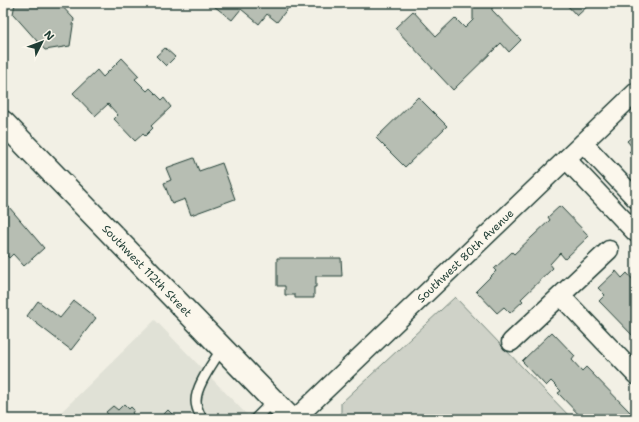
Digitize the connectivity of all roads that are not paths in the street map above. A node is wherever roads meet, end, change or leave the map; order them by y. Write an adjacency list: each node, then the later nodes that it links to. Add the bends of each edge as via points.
1 (636, 92): 3 (street, Southwest 80th Avenue)
2 (3, 122): 10 (main road, Southwest 112th Street)
3 (583, 143): 4 (street, Southwest 80th Avenue); 5 (street)
4 (566, 159): 6 (street); 16 (street, Southwest 80th Avenue)
5 (636, 199)
6 (636, 233)
7 (609, 250): 8 (street)
8 (561, 296): 9 (street); 11 (street)
9 (512, 342)
10 (222, 348): 12 (main road, Southwest 112th Street); 13 (lane, via 198,392 197,410)
11 (636, 375)
12 (273, 402): 14 (lane); 15 (main road, Southwest 112th Street)
13 (202, 419)
14 (255, 419)
15 (291, 419)
16 (295, 419)

